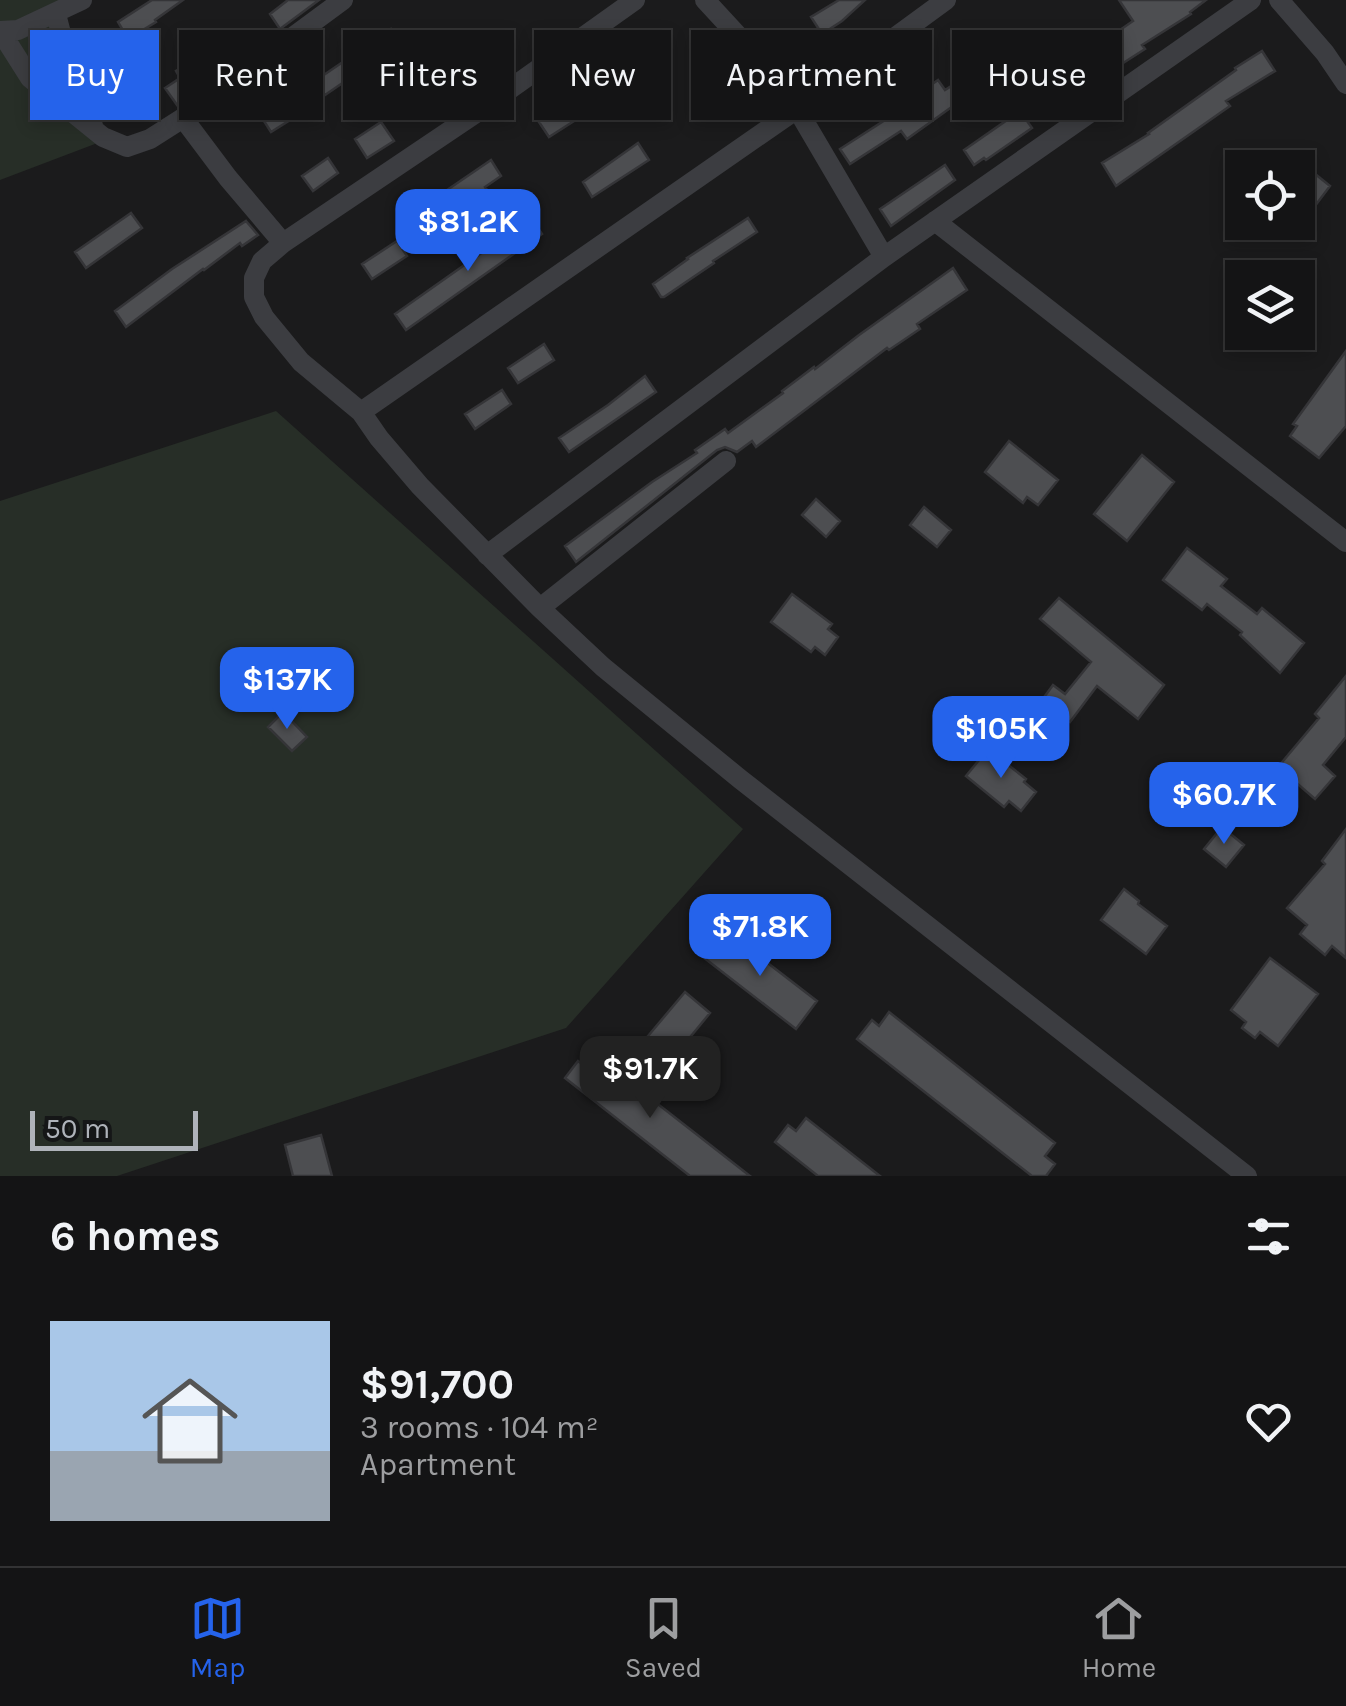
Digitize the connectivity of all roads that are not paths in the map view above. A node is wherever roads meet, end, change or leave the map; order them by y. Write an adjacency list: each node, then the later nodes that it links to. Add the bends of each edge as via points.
1 (82, 0): 8 (street)
2 (343, 0): 9 (street)
3 (635, 0): 20 (street)
4 (705, 0): 10 (street)
5 (946, 0): 11 (street)
6 (1252, 0): 19 (street)
7 (1279, 0): 13 (street)
8 (56, 14): 12 (street); 18 (street)
9 (302, 30)
10 (733, 30)
11 (905, 30)
12 (1, 31): 18 (street, via 30,78)
13 (1346, 84)
14 (180, 120): 18 (street, via 127,147)
15 (184, 120): 20 (street)
16 (780, 120): 22 (street)
17 (804, 120): 21 (street)
18 (96, 131)
19 (935, 220): 21 (street); 24 (street)
20 (283, 242): 22 (street, via 262,261 254,297 301,362)
21 (884, 257): 25 (street)
22 (360, 412): 25 (street)
23 (726, 461): 26 (street)
24 (1346, 542)
25 (487, 555): 26 (street)
26 (540, 608): 27 (street, via 725,767)
27 (1246, 1176)

